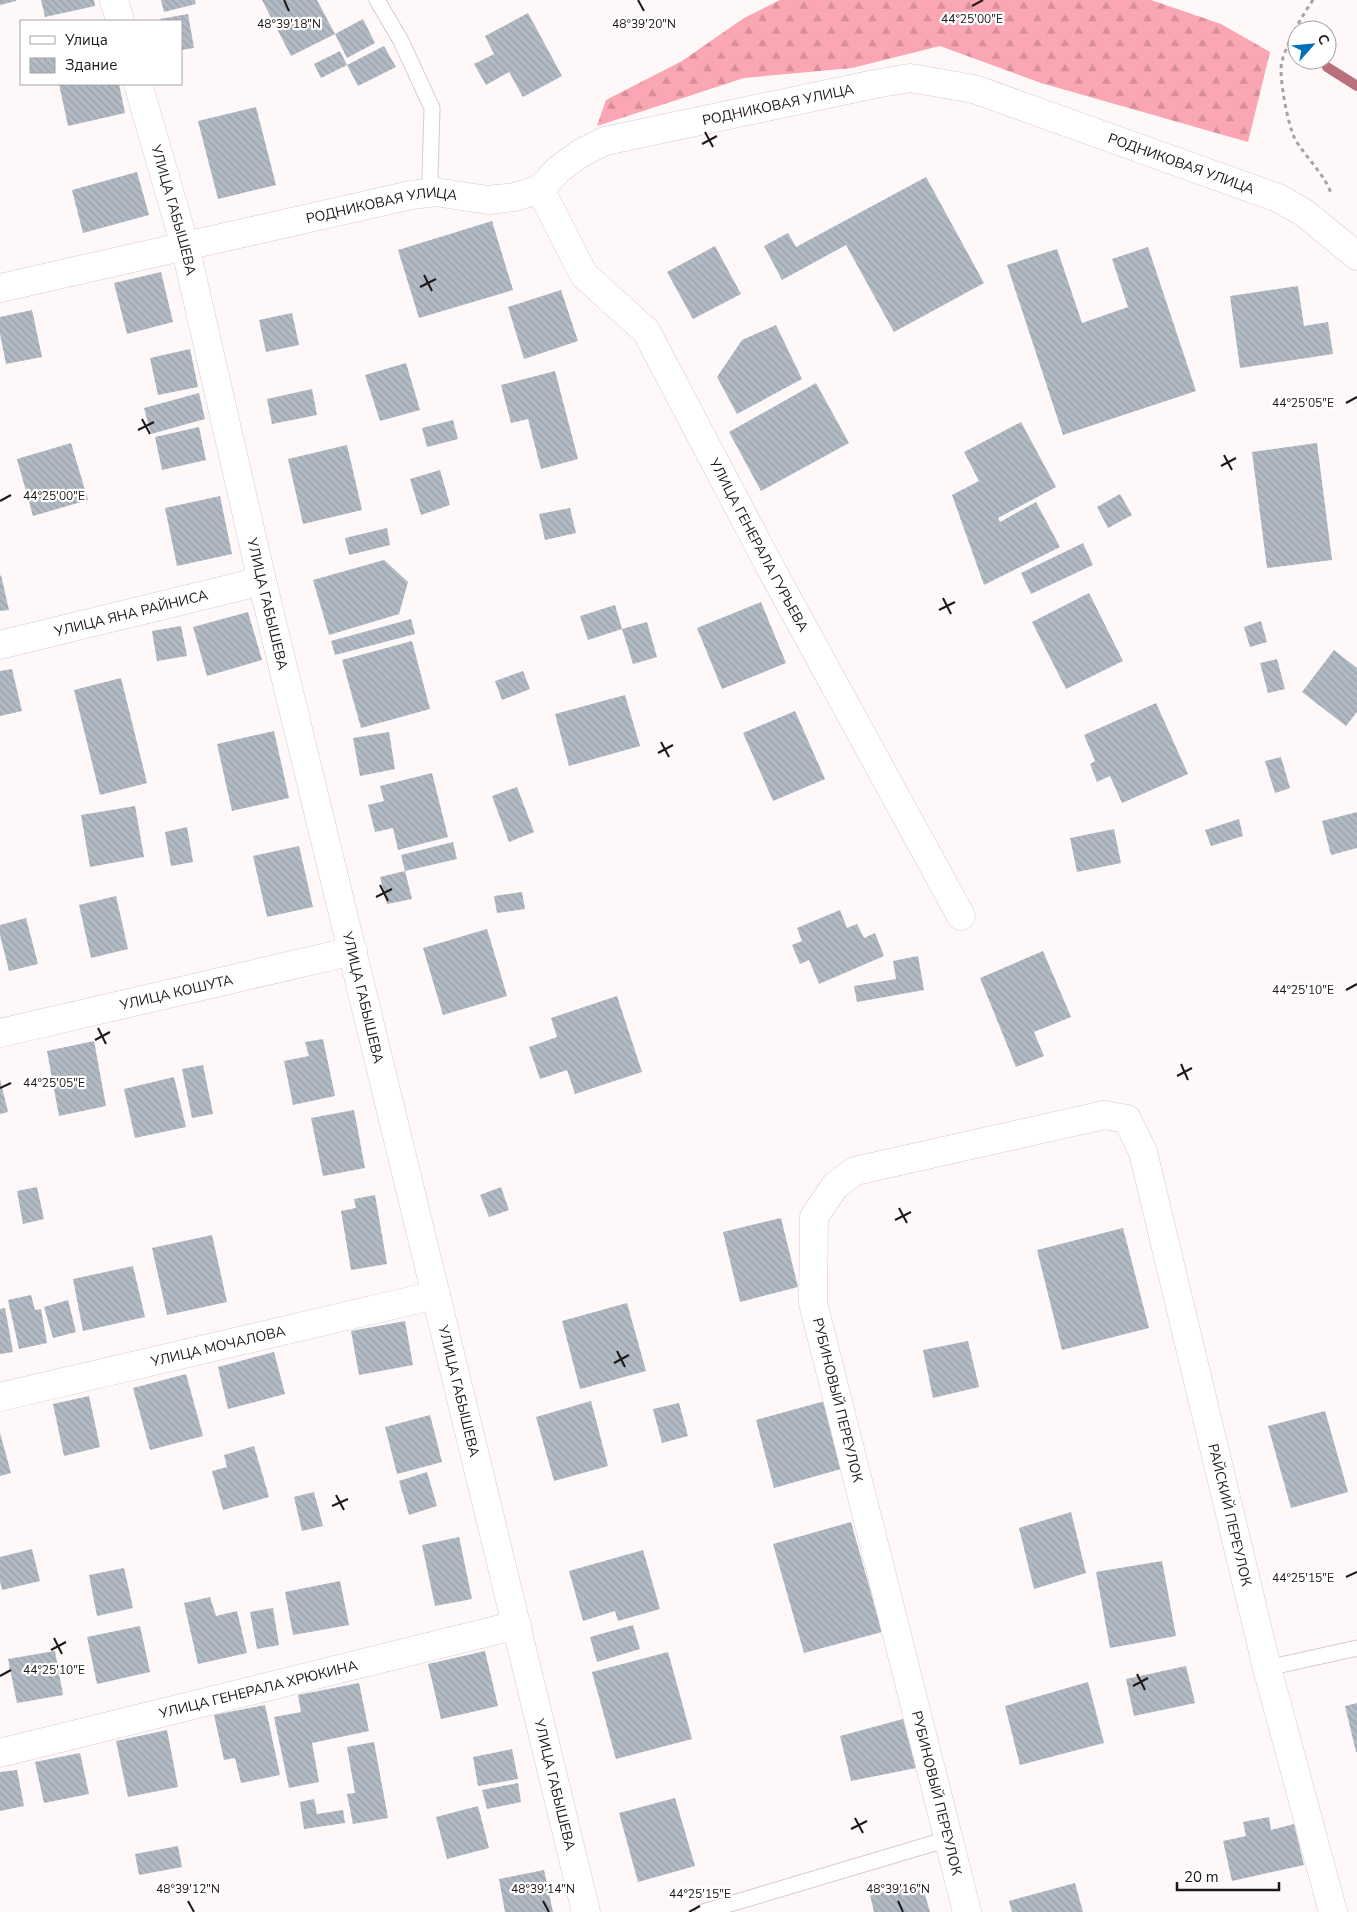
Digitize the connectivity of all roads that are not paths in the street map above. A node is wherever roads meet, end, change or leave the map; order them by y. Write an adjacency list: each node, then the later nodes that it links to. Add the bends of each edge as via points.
1 (114, 0): 3 (street)
2 (377, 0): 6 (lane, via 401,41 432,108 430,178)
3 (120, 20)
4 (138, 85): 7 (street, УЛИЦА ГАБЫШЕВА)
5 (540, 189): 6 (street, РОДНИКОВАЯ УЛИЦА, via 515,197 488,200); 8 (street, РОДНИКОВАЯ УЛИЦА, via 558,169 605,141 910,78 974,89 1278,198 1303,212); 12 (street, УЛИЦА ГЕНЕРАЛА ГУРЬЕВА, via 584,275 646,331 769,565)
6 (435, 192): 7 (street, РОДНИКОВАЯ УЛИЦА)
7 (185, 246): 9 (street, РОДНИКОВАЯ УЛИЦА); 10 (street, УЛИЦА ГАБЫШЕВА)
8 (1357, 256)
9 (0, 288)
10 (262, 581): 11 (street, УЛИЦА ЯНА РАЙНИСА); 13 (street, УЛИЦА ГАБЫШЕВА)
11 (0, 645)
12 (961, 916)
13 (353, 951): 14 (street, УЛИЦА КОШУТА); 16 (street, УЛИЦА ГАБЫШЕВА)
14 (0, 1033)
15 (1128, 1119): 20 (street, РАЙСКИЙ ПЕРЕУЛОК, via 1143,1152); 22 (street, РУБИНОВЫЙ ПЕРЕУЛОК, via 1104,1115 855,1171 835,1186 814,1217 813,1303)
16 (436, 1295): 17 (street, УЛИЦА МОЧАЛОВА); 18 (street, УЛИЦА ГАБЫШЕВА)
17 (0, 1397)
18 (517, 1625): 21 (street, УЛИЦА ГЕНЕРАЛА ХРЮКИНА); 23 (street, УЛИЦА ГАБЫШЕВА)
19 (1357, 1648): 20 (lane)
20 (1267, 1668): 26 (street, РАЙСКИЙ ПЕРЕУЛОК)
21 (0, 1753)
22 (948, 1839): 24 (lane); 25 (street, РУБИНОВЫЙ ПЕРЕУЛОК)
23 (586, 1912)
24 (703, 1912)
25 (967, 1912)
26 (1333, 1912)

